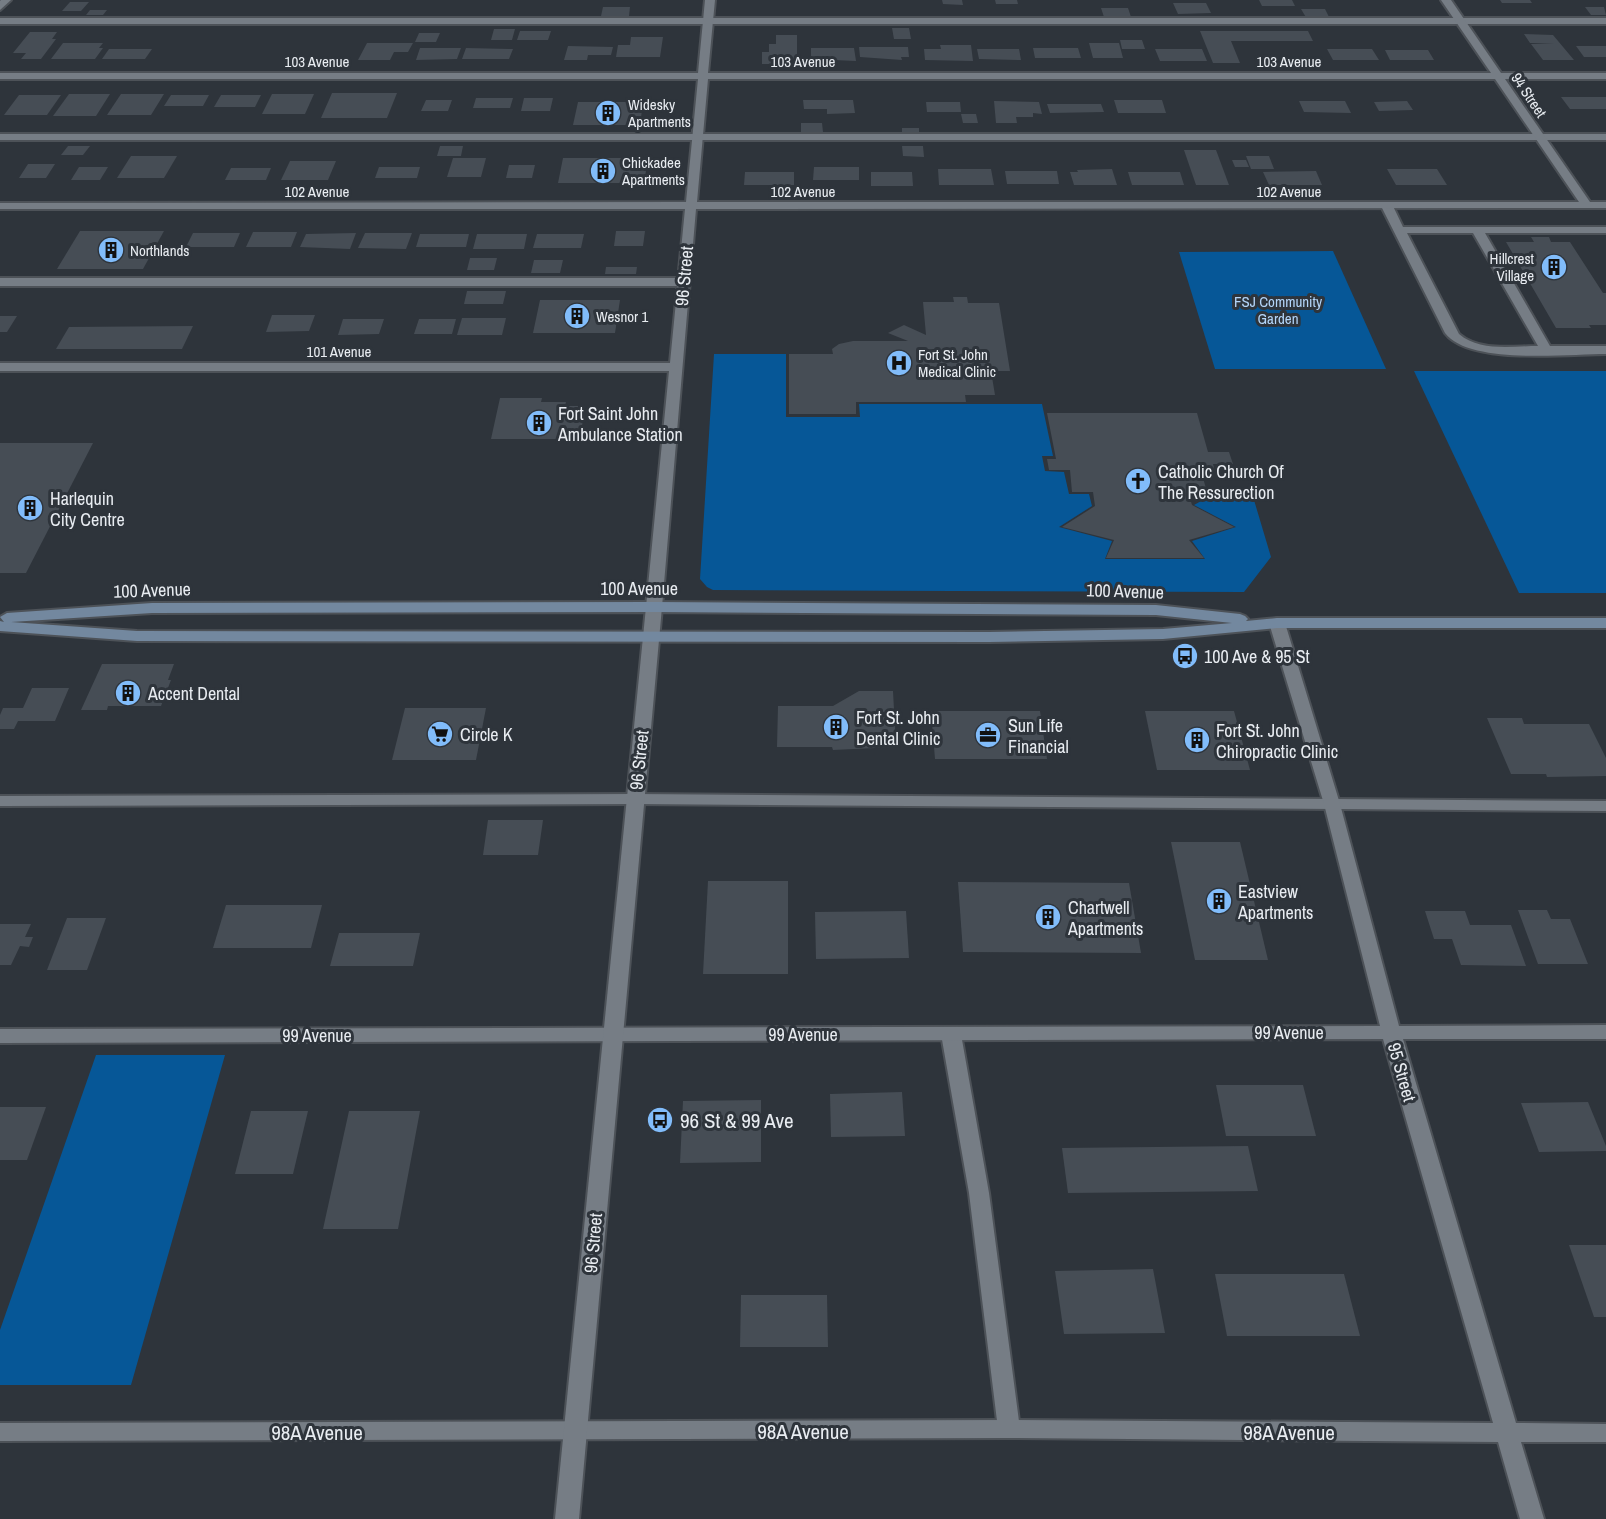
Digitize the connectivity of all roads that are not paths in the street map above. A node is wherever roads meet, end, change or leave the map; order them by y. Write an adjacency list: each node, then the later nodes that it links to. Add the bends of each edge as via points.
1 (6, 0): 4 (street)
2 (710, 0): 8 (street, 96 Street)
3 (1446, 0): 6 (street, 94 Street)
4 (0, 7)
5 (0, 21): 8 (street)
6 (1461, 21): 7 (street); 8 (street); 11 (street, 94 Street)
7 (1606, 21)
8 (708, 22): 10 (street, 96 Street)
9 (0, 76): 10 (street, 103 Avenue)
10 (704, 76): 11 (street, 103 Avenue); 14 (street, 96 Street)
11 (1498, 76): 12 (street, 103 Avenue); 15 (street, 94 Street)
12 (1606, 76)
13 (0, 137): 14 (street)
14 (696, 137): 15 (street); 20 (street, 96 Street)
15 (1539, 137): 16 (street); 17 (street, 94 Street)
16 (1606, 137)
17 (1587, 205): 18 (street, 102 Avenue); 21 (street, 102 Avenue)
18 (1606, 205)
19 (0, 206): 20 (street, 102 Avenue)
20 (690, 206): 21 (street, 102 Avenue); 26 (street, 96 Street)
21 (1388, 206): 22 (street)
22 (1400, 230): 23 (street); 27 (street, via 1457,340 1487,350)
23 (1477, 230): 24 (street); 27 (street)
24 (1606, 230)
25 (0, 282): 26 (street)
26 (683, 282): 30 (street, 96 Street)
27 (1545, 350): 28 (street)
28 (1606, 350)
29 (0, 367): 30 (street, 101 Avenue)
30 (677, 367): 31 (street, 96 Street)
31 (654, 607): 32 (main road, 100 Avenue, via 152,608); 33 (main road, 100 Avenue, via 1156,610); 36 (street, 96 Street)
32 (0, 618)
33 (1277, 623): 34 (main road, 100 Avenue); 36 (main road, 100 Avenue, via 1163,634); 39 (street, 95 Street)
34 (1606, 623)
35 (0, 626): 36 (main road, 100 Avenue, via 137,636)
36 (652, 638): 37 (street, 96 Street)
37 (635, 799): 38 (street); 39 (street); 43 (street, 96 Street)
38 (0, 801)
39 (1332, 804): 40 (street); 41 (street, 95 Street)
40 (1606, 806)
41 (1390, 1032): 42 (street, 99 Avenue); 44 (street, 99 Avenue); 49 (street, 95 Street)
42 (1606, 1032)
43 (613, 1034): 44 (street, 99 Avenue); 45 (street, 99 Avenue); 48 (street, 96 Street)
44 (951, 1034): 46 (street, via 979,1193)
45 (0, 1036)
46 (1009, 1429): 48 (street, 98A Avenue); 49 (street, 98A Avenue)
47 (0, 1432): 48 (street, 98A Avenue)
48 (575, 1432): 51 (street, 96 Street)
49 (1506, 1433): 50 (street, 98A Avenue); 52 (street, 95 Street)
50 (1606, 1433)
51 (567, 1519)
52 (1532, 1519)

